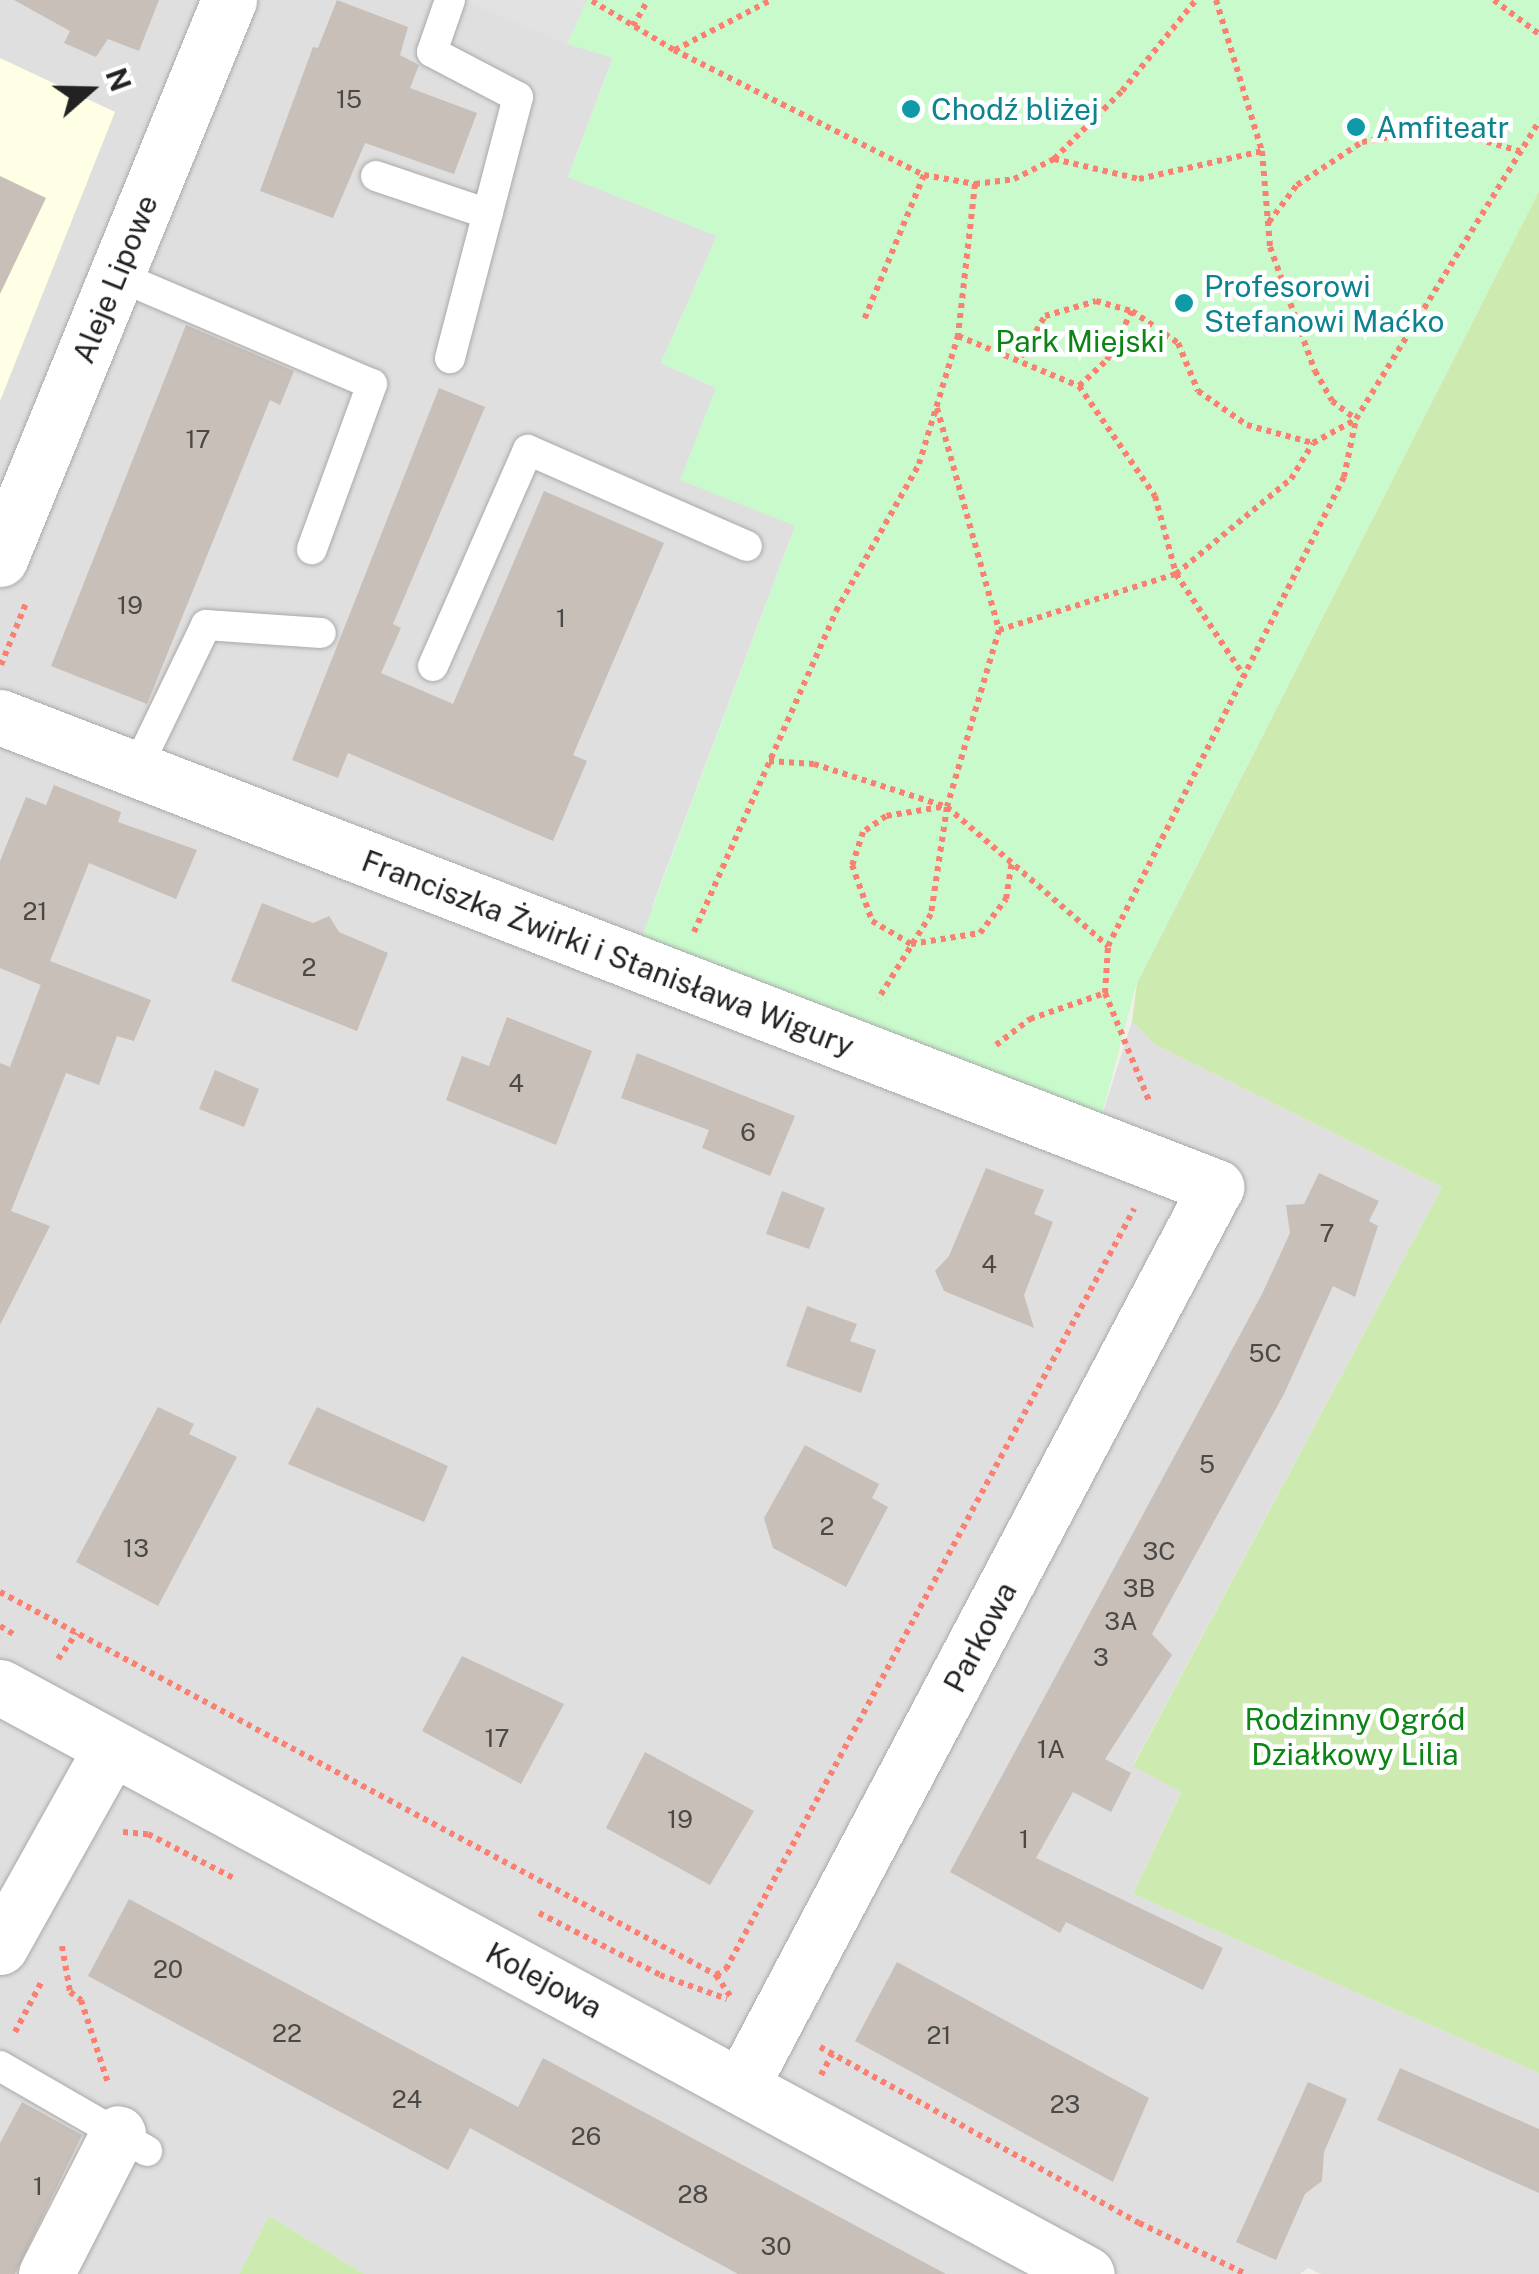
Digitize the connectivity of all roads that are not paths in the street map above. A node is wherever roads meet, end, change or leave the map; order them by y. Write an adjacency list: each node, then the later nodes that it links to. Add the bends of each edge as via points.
1 (229, 0): 5 (street, Aleje Lipowe)
2 (450, 0): 4 (lane, via 432,52 518,97)
3 (376, 176): 4 (lane)
4 (488, 214): 6 (lane)
5 (116, 276): 8 (lane, via 372,384); 9 (street, Aleje Lipowe)
6 (450, 358)
7 (747, 546): 11 (lane, via 528,450)
8 (312, 549)
9 (15, 576)
10 (321, 634): 13 (lane, via 206,625)
11 (433, 666)
12 (9, 695): 13 (street, Franciszka Żwirki i Stanisława Wigury)
13 (136, 770): 14 (street, Franciszka Żwirki i Stanisława Wigury)
14 (1179, 1187): 19 (street, Parkowa)
15 (0, 1687): 16 (street, Kolejowa)
16 (111, 1748): 17 (street); 19 (street, Kolejowa)
17 (0, 1947)
18 (0, 2066): 20 (lane)
19 (742, 2086): 22 (street, Kolejowa)
20 (133, 2142): 21 (street)
21 (46, 2274)
22 (1088, 2274)

